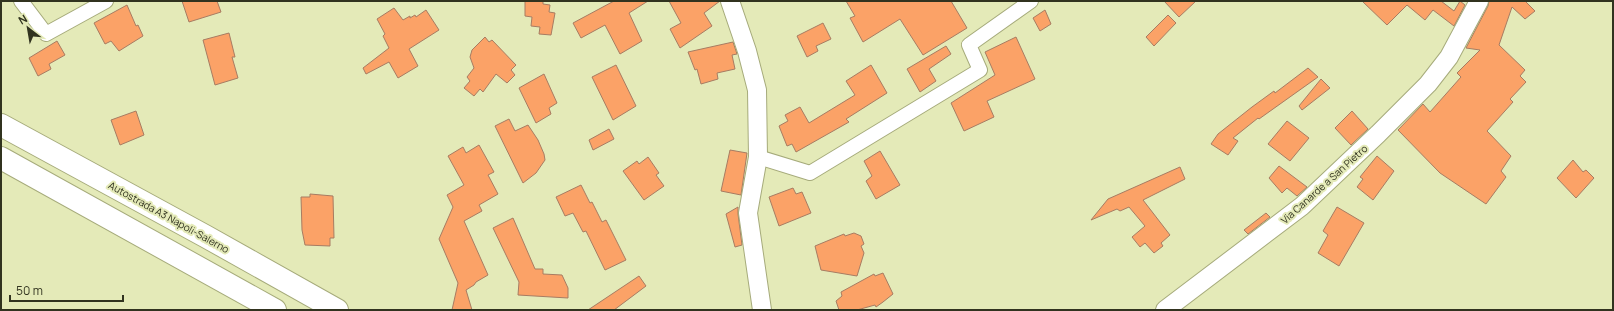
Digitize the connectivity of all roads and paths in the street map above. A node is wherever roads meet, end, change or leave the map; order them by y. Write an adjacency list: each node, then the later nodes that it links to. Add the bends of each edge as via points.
1 (22, 1): 2 (street, via 46,34)
2 (106, 1)
3 (730, 1): 7 (street, via 757,90)
4 (1031, 1): 7 (street, via 970,45 980,70 810,173)
5 (1479, 1): 12 (street, Via Canarde a San Pietro, via 1449,57 1412,101 1302,206)
6 (1, 125): 10 (highway, Autostrada A3 Napoli-Salerno)
7 (758, 157): 11 (street, via 748,213)
8 (1, 158): 9 (highway)
9 (275, 310)
10 (337, 310)
11 (762, 310)
12 (1165, 310)

